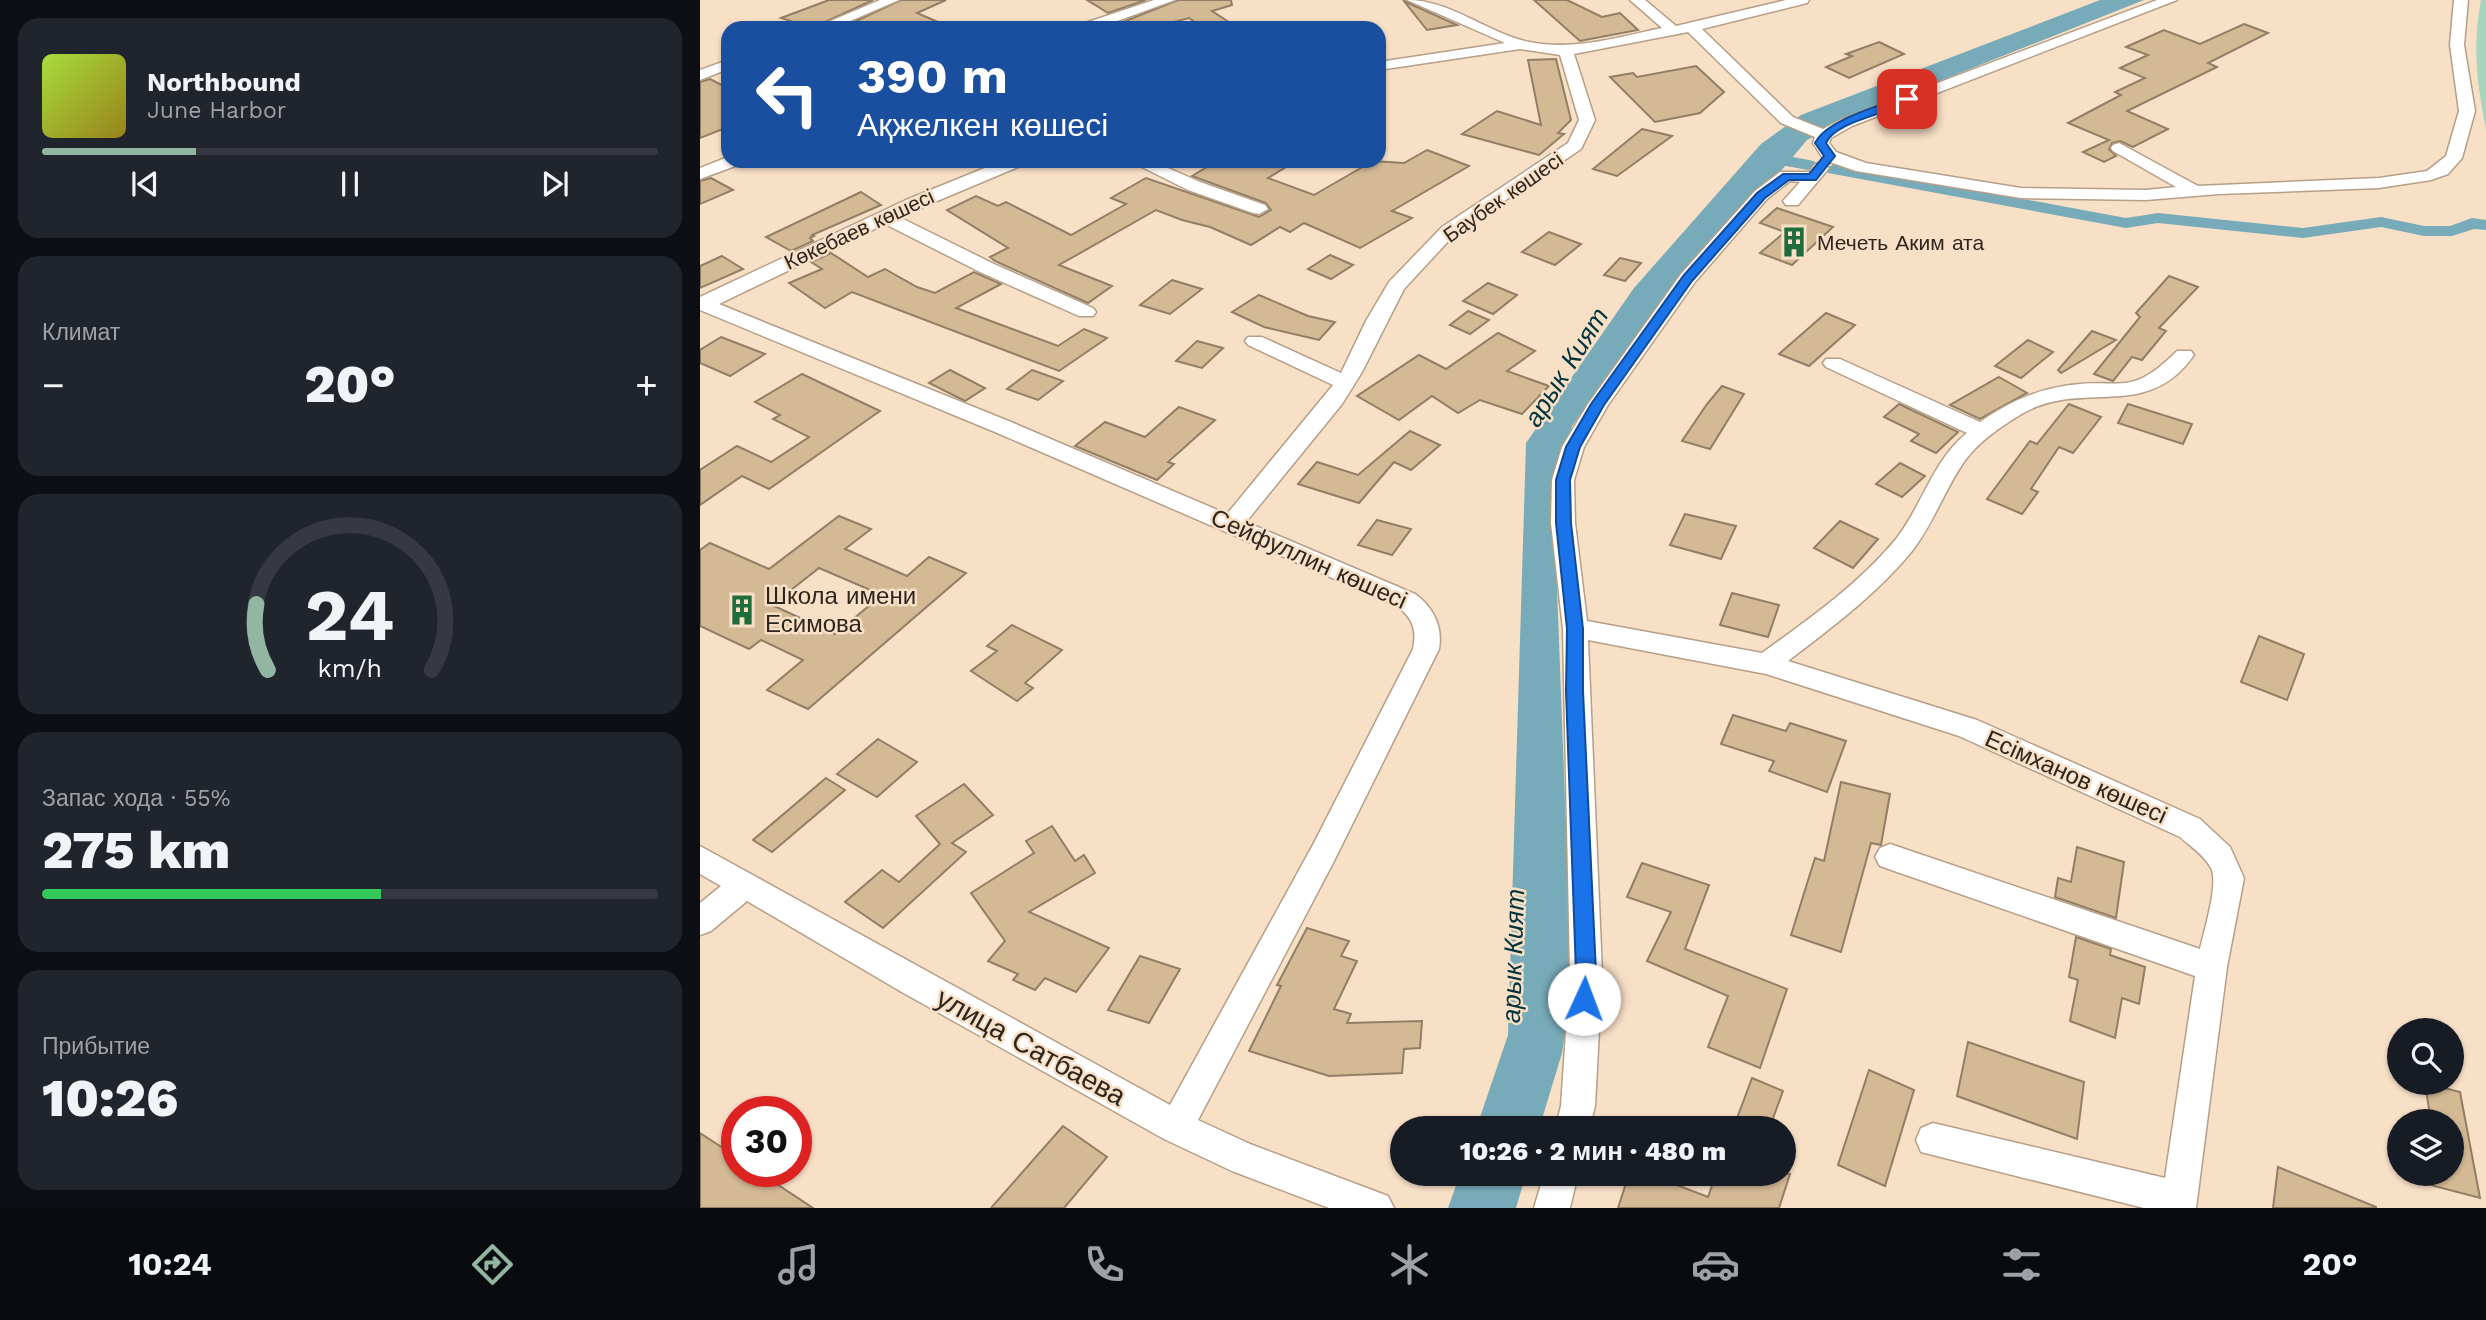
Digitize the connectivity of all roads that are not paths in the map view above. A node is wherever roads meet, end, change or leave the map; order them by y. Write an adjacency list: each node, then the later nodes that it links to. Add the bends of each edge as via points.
1 (892, 0): 8 (street)
2 (1168, 0): 9 (street)
3 (1414, 0): 12 (street)
4 (1637, 0): 11 (street)
5 (1802, 0): 10 (street)
6 (2170, 0): 17 (street)
7 (2461, 0): 25 (street, via 2457,45 2467,111 2454,158 2441,170 2379,183)
8 (839, 21)
9 (1105, 21)
10 (1690, 26): 11 (street); 17 (street, via 1787,120)
11 (1672, 29): 13 (street)
12 (1520, 45): 13 (street); 14 (street)
13 (1566, 51): 34 (street, Баубек көшесі, via 1587,120 1574,146 1448,231 1422,256 1396,286)
14 (1386, 65)
15 (721, 67): 16 (street)
16 (700, 75)
17 (1823, 135): 19 (street, via 1821,143)
18 (2119, 148): 25 (street)
19 (1830, 156): 24 (street); 25 (street, via 1862,167 2021,193 2100,196)
20 (721, 165): 23 (street)
21 (999, 168): 28 (street, Көкебаев көшесі)
22 (1156, 168): 27 (street)
23 (700, 174)
24 (1812, 177): 26 (street); 37 (street, via 1786,176 1761,195 1688,278 1598,404 1573,447 1563,480 1563,523)
25 (2194, 191)
26 (1792, 201)
27 (1259, 209)
28 (885, 217): 29 (street, Көкебаев көшесі); 30 (street)
29 (702, 303): 36 (street, Сейфуллин көшесі)
30 (1086, 312)
31 (1255, 341): 34 (street)
32 (2184, 355): 35 (street, via 2169,373 2143,388 2129,392 2074,390 2043,396)
33 (1833, 363): 35 (street)
34 (1345, 383): 36 (street, Баубек көшесі)
35 (1981, 431): 38 (street, via 1950,467 1902,547 1830,616)
36 (1232, 524): 45 (street, Сейфуллин көшесі, via 1406,600 1421,611 1428,635 1426,649 1324,852)
37 (1575, 629): 38 (street, Есімханов көшесі); 44 (street, via 1586,973)
38 (1766, 664): 43 (street, Есімханов көшесі, via 1968,728 2190,828 2226,863 2229,878)
39 (1890, 857): 43 (street)
40 (700, 859): 41 (street, улица Сатбаева)
41 (745, 886): 42 (street); 45 (street, улица Сатбаева)
42 (700, 921)
43 (2213, 967): 48 (street, Есімханов көшесі)
44 (1575, 1116)
45 (1176, 1127): 49 (street, улица Сатбаева, via 1244,1159)
46 (1933, 1140): 48 (street)
47 (1558, 1186): 50 (street)
48 (2179, 1204)
49 (1376, 1208)
50 (1552, 1208)

